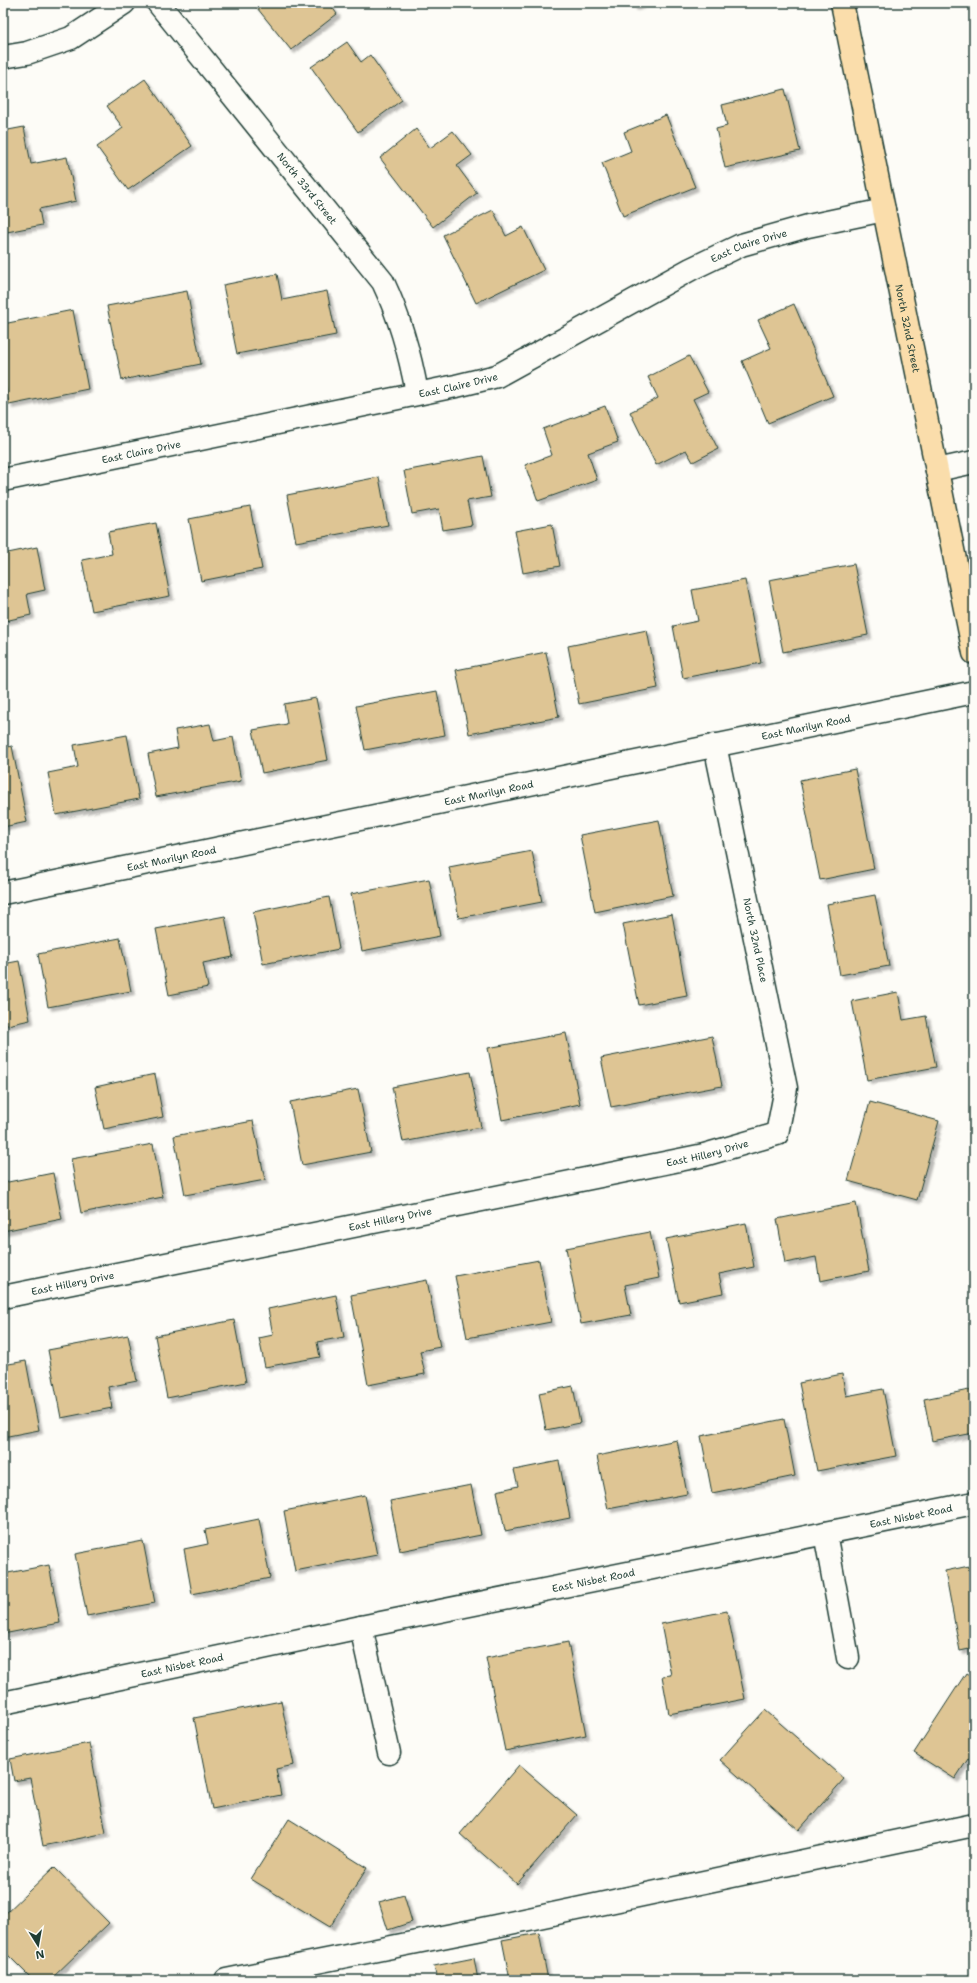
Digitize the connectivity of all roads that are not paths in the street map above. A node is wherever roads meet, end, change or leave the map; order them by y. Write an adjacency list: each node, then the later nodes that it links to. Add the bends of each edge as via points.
1 (124, 3): 4 (street, via 71,38 26,53)
2 (158, 3): 6 (street, North 33rd Street, via 384,282 409,350)
3 (842, 3): 5 (main road, North 32nd Street)
4 (3, 57)
5 (884, 210): 6 (street, East Claire Drive, via 808,226 741,245 691,269 497,376); 8 (main road, North 32nd Street)
6 (417, 393): 9 (street, East Claire Drive)
7 (974, 462): 8 (street)
8 (937, 470): 10 (main road, North 32nd Street)
9 (3, 480)
10 (974, 653)
11 (974, 692): 12 (street, East Marilyn Road)
12 (715, 745): 13 (street, East Marilyn Road); 14 (street, North 32nd Place, via 786,1088)
13 (3, 893)
14 (776, 1134): 15 (street, East Hillery Drive, via 704,1155)
15 (3, 1297)
16 (974, 1503): 17 (street, East Nisbet Road)
17 (825, 1533): 18 (street, East Nisbet Road); 19 (street)
18 (361, 1627): 20 (street, East Nisbet Road); 21 (street)
19 (848, 1658)
20 (3, 1702)
21 (389, 1753)
22 (974, 1825): 23 (street)
23 (226, 1980)

